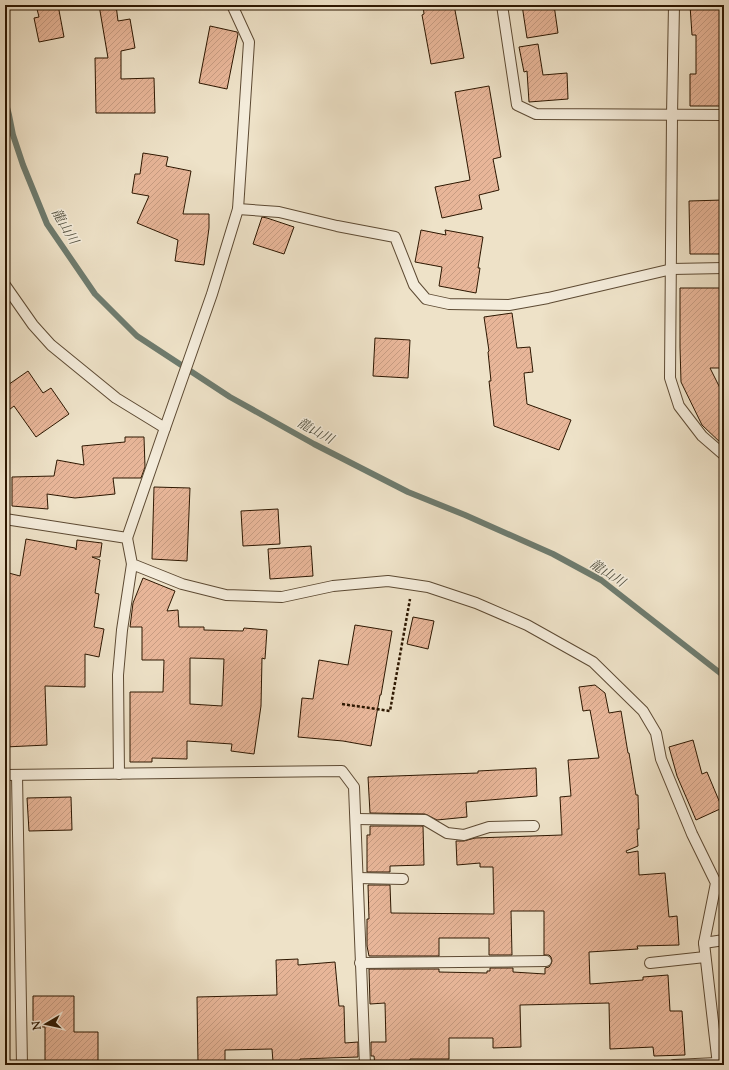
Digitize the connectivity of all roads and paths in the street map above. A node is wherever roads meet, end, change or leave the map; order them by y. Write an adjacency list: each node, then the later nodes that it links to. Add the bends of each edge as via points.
1 (232, 5): 6 (lane, via 249,42)
2 (502, 5): 4 (lane, via 517,105 536,114)
3 (674, 5): 4 (lane)
4 (672, 115): 5 (lane); 8 (lane)
5 (724, 115)
6 (238, 209): 8 (lane, via 279,212 395,237 414,285 426,299 449,304 509,305); 10 (lane, via 212,294)
7 (724, 268): 8 (lane)
8 (672, 269): 11 (lane, via 670,378 679,406 702,436)
9 (5, 285): 10 (lane, via 33,325 51,345 116,398)
10 (165, 428): 13 (lane)
11 (724, 455)
12 (5, 519): 13 (lane)
13 (127, 538): 14 (lane)
14 (132, 564): 15 (lane, via 182,584 232,596 282,597 333,586 388,581); 17 (lane, via 118,675)
15 (412, 584): 16 (path, via 390,711); 25 (lane, via 476,603 527,625 593,662 643,711 656,733 661,759 692,834 716,883)
16 (342, 704)
17 (119, 774): 19 (lane); 20 (lane, via 342,771 354,787)
18 (5, 775): 19 (lane)
19 (17, 775): 31 (lane)
20 (356, 819): 21 (lane, via 425,820 447,833 464,835 489,827); 22 (lane)
21 (534, 826)
22 (358, 878): 23 (lane); 29 (lane)
23 (403, 879)
24 (724, 940): 25 (lane)
25 (704, 943): 26 (lane)
26 (705, 957): 28 (lane); 30 (lane)
27 (546, 961): 29 (lane)
28 (650, 962)
29 (360, 963): 32 (lane)
30 (718, 1064): 33 (lane)
31 (22, 1065)
32 (364, 1065)
33 (674, 1065)

